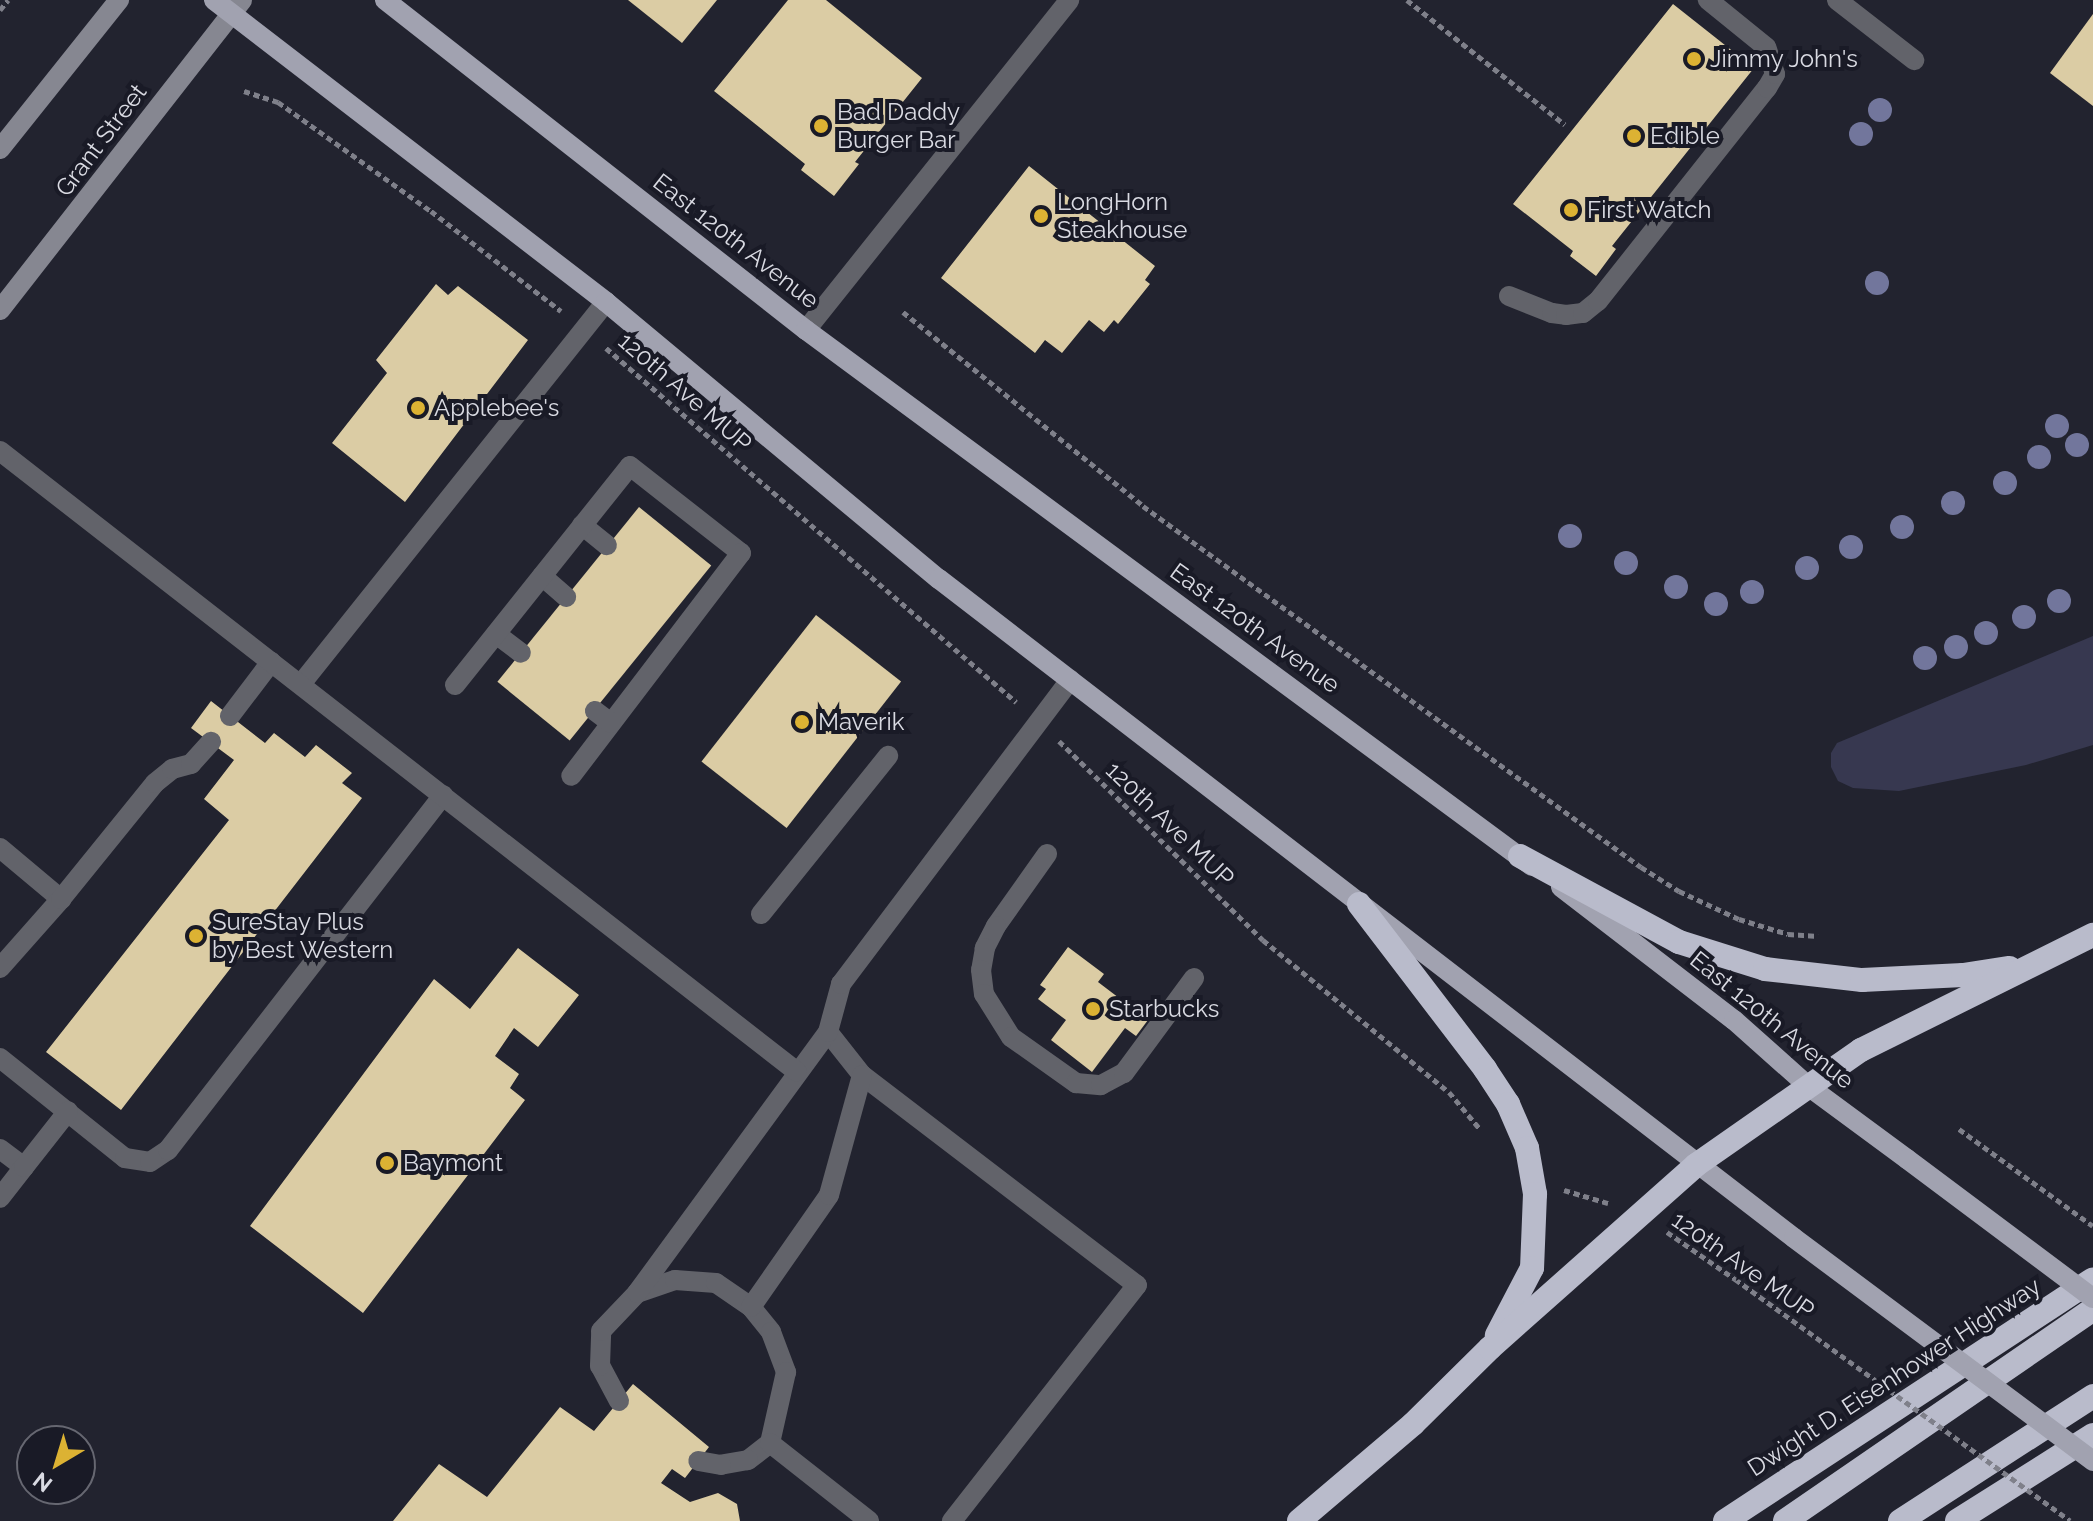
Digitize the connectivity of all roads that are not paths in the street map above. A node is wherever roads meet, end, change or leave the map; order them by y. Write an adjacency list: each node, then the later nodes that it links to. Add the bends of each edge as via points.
1 (119, 0): 9 (street)
2 (214, 0): 7 (main road)
3 (385, 0): 13 (main road, East 120th Avenue)
4 (1069, 0): 13 (street)
5 (1708, 0): 10 (street, via 1766,47 1775,74 1767,88 1598,301 1583,313 1566,315)
6 (1837, 0): 8 (street)
7 (236, 6): 11 (main road); 12 (street, Grant Street)
8 (1914, 60)
9 (0, 149)
10 (1509, 296)
11 (606, 302): 22 (main road, via 853,511); 23 (street)
12 (0, 310)
13 (806, 330): 32 (main road, East 120th Avenue)
14 (0, 451): 21 (street)
15 (582, 525): 16 (street); 17 (street); 28 (street, via 630,466 741,553 687,609 603,717)
16 (607, 545)
17 (542, 576): 18 (street); 19 (street)
18 (566, 597)
19 (496, 634): 20 (street); 24 (street)
20 (521, 653)
21 (271, 662): 23 (street); 25 (street)
22 (1070, 680): 34 (main road); 40 (street, via 841,984)
23 (301, 684): 29 (street)
24 (455, 685)
25 (230, 716)
26 (211, 742): 33 (street, via 191,764 172,769 155,783)
27 (888, 756): 35 (street)
28 (571, 776)
29 (443, 795): 42 (street); 45 (street, via 168,1150 150,1162 125,1158)
30 (0, 848): 33 (street)
31 (1047, 854): 39 (street, via 985,948 984,994 1011,1037 1076,1083 1101,1085 1124,1073)
32 (1520, 856): 37 (highway, via 1679,942 1765,969 1883,979 1963,975); 44 (main road, East 120th Avenue, via 1734,1020)
33 (61, 899): 38 (street)
34 (1359, 904): 47 (main road); 55 (highway, via 1485,1069 1527,1148 1535,1194 1532,1268)
35 (761, 914)
36 (2093, 935): 37 (highway)
37 (2035, 963): 44 (highway, via 1861,1050)
38 (0, 968)
39 (1194, 978)
40 (828, 1032): 42 (street); 43 (street)
41 (0, 1058): 45 (street)
42 (797, 1072): 51 (street)
43 (862, 1075): 53 (street, via 829,1195); 63 (street, via 1137,1285)
44 (1808, 1086): 47 (highway); 52 (main road, East 120th Avenue, bridge)
45 (68, 1111): 48 (street)
46 (0, 1149): 48 (street)
47 (1696, 1165): 55 (highway); 61 (main road, bridge)
48 (24, 1167): 49 (street)
49 (0, 1198)
50 (2093, 1279): 65 (highway, Dwight D. Eisenhower Highway)
51 (637, 1293): 53 (street, via 675,1280 716,1283); 57 (street, via 601,1331 600,1366)
52 (2093, 1298)
53 (751, 1307): 59 (street, via 771,1332 786,1372)
54 (2093, 1309): 66 (highway)
55 (1490, 1348): 64 (highway, via 1413,1424)
56 (2093, 1396): 67 (highway)
57 (619, 1401)
58 (2093, 1435): 68 (highway)
59 (770, 1443): 60 (street, via 748,1460 721,1465); 62 (street)
60 (698, 1461)
61 (2093, 1461)
62 (869, 1521)
63 (952, 1521)
64 (1299, 1521)
65 (1725, 1521)
66 (1785, 1521)
67 (1900, 1521)
68 (1957, 1521)

